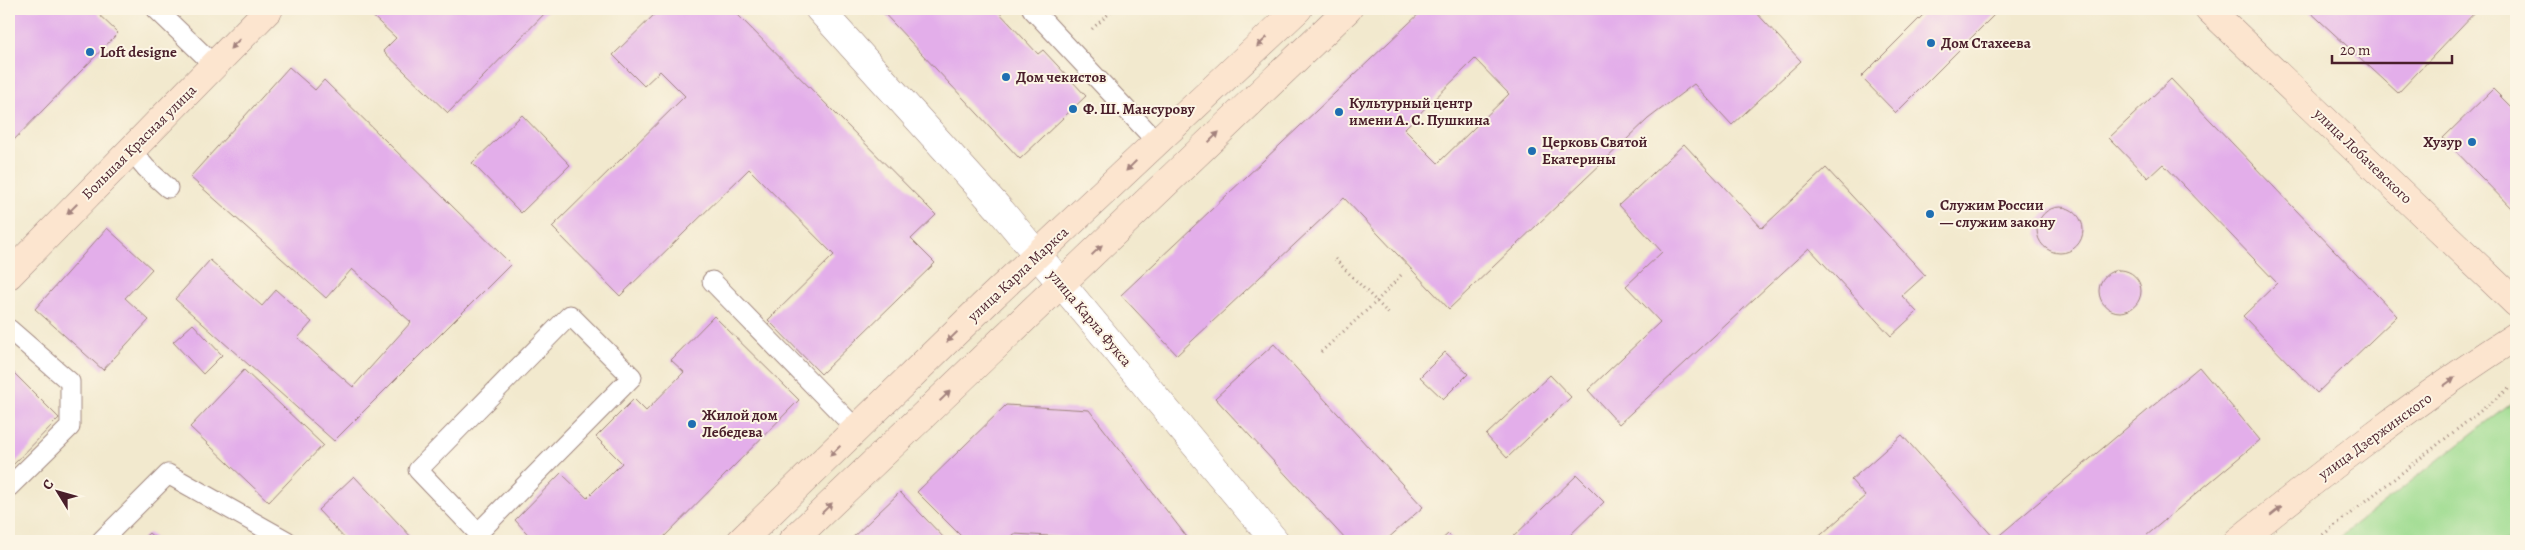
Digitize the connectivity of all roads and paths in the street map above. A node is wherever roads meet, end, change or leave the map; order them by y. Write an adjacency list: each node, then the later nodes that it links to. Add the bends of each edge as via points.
1 (156, 9): 8 (lane)
2 (270, 9): 8 (main road, Большая Красная улица, one-way to 8)
3 (819, 9): 12 (street, улица Карла Фукса)
4 (1032, 9): 9 (lane)
5 (1348, 9): 17 (main road, one-way to 5)
6 (2209, 9): 19 (main road, улица Лобачевского)
7 (1294, 10): 9 (main road, улица Карла Маркса, one-way to 9)
8 (214, 65): 10 (main road, Большая Красная улица)
9 (1156, 141): 12 (main road, улица Карла Маркса, one-way to 12)
10 (131, 150): 11 (lane); 14 (main road, Большая Красная улица, one-way to 14)
11 (168, 188)
12 (1038, 255): 17 (street, улица Карла Фукса); 25 (main road, улица Карла Маркса, one-way to 25)
13 (1335, 259): 18 (path)
14 (9, 274)
15 (1402, 274): 18 (path)
16 (712, 281): 25 (lane)
17 (1062, 284): 31 (main road, one-way to 17); 32 (street, улица Карла Фукса)
18 (1376, 302): 20 (path); 23 (path)
19 (2516, 303)
20 (1391, 316)
21 (9, 329): 26 (lane, via 70,382 70,427)
22 (2516, 336): 33 (main road, улица Дзержинского, one-way to 22, via 2318,477)
23 (1321, 352)
24 (2511, 387): 34 (path)
25 (857, 430): 30 (main road, улица Карла Маркса, one-way to 30)
26 (9, 487)
27 (478, 537): 27 (lane, via 632,377 570,315 418,470)
28 (101, 541): 29 (lane, via 168,474)
29 (286, 541)
30 (741, 541)
31 (792, 541)
32 (1275, 541)
33 (2238, 541)
34 (2315, 541)

